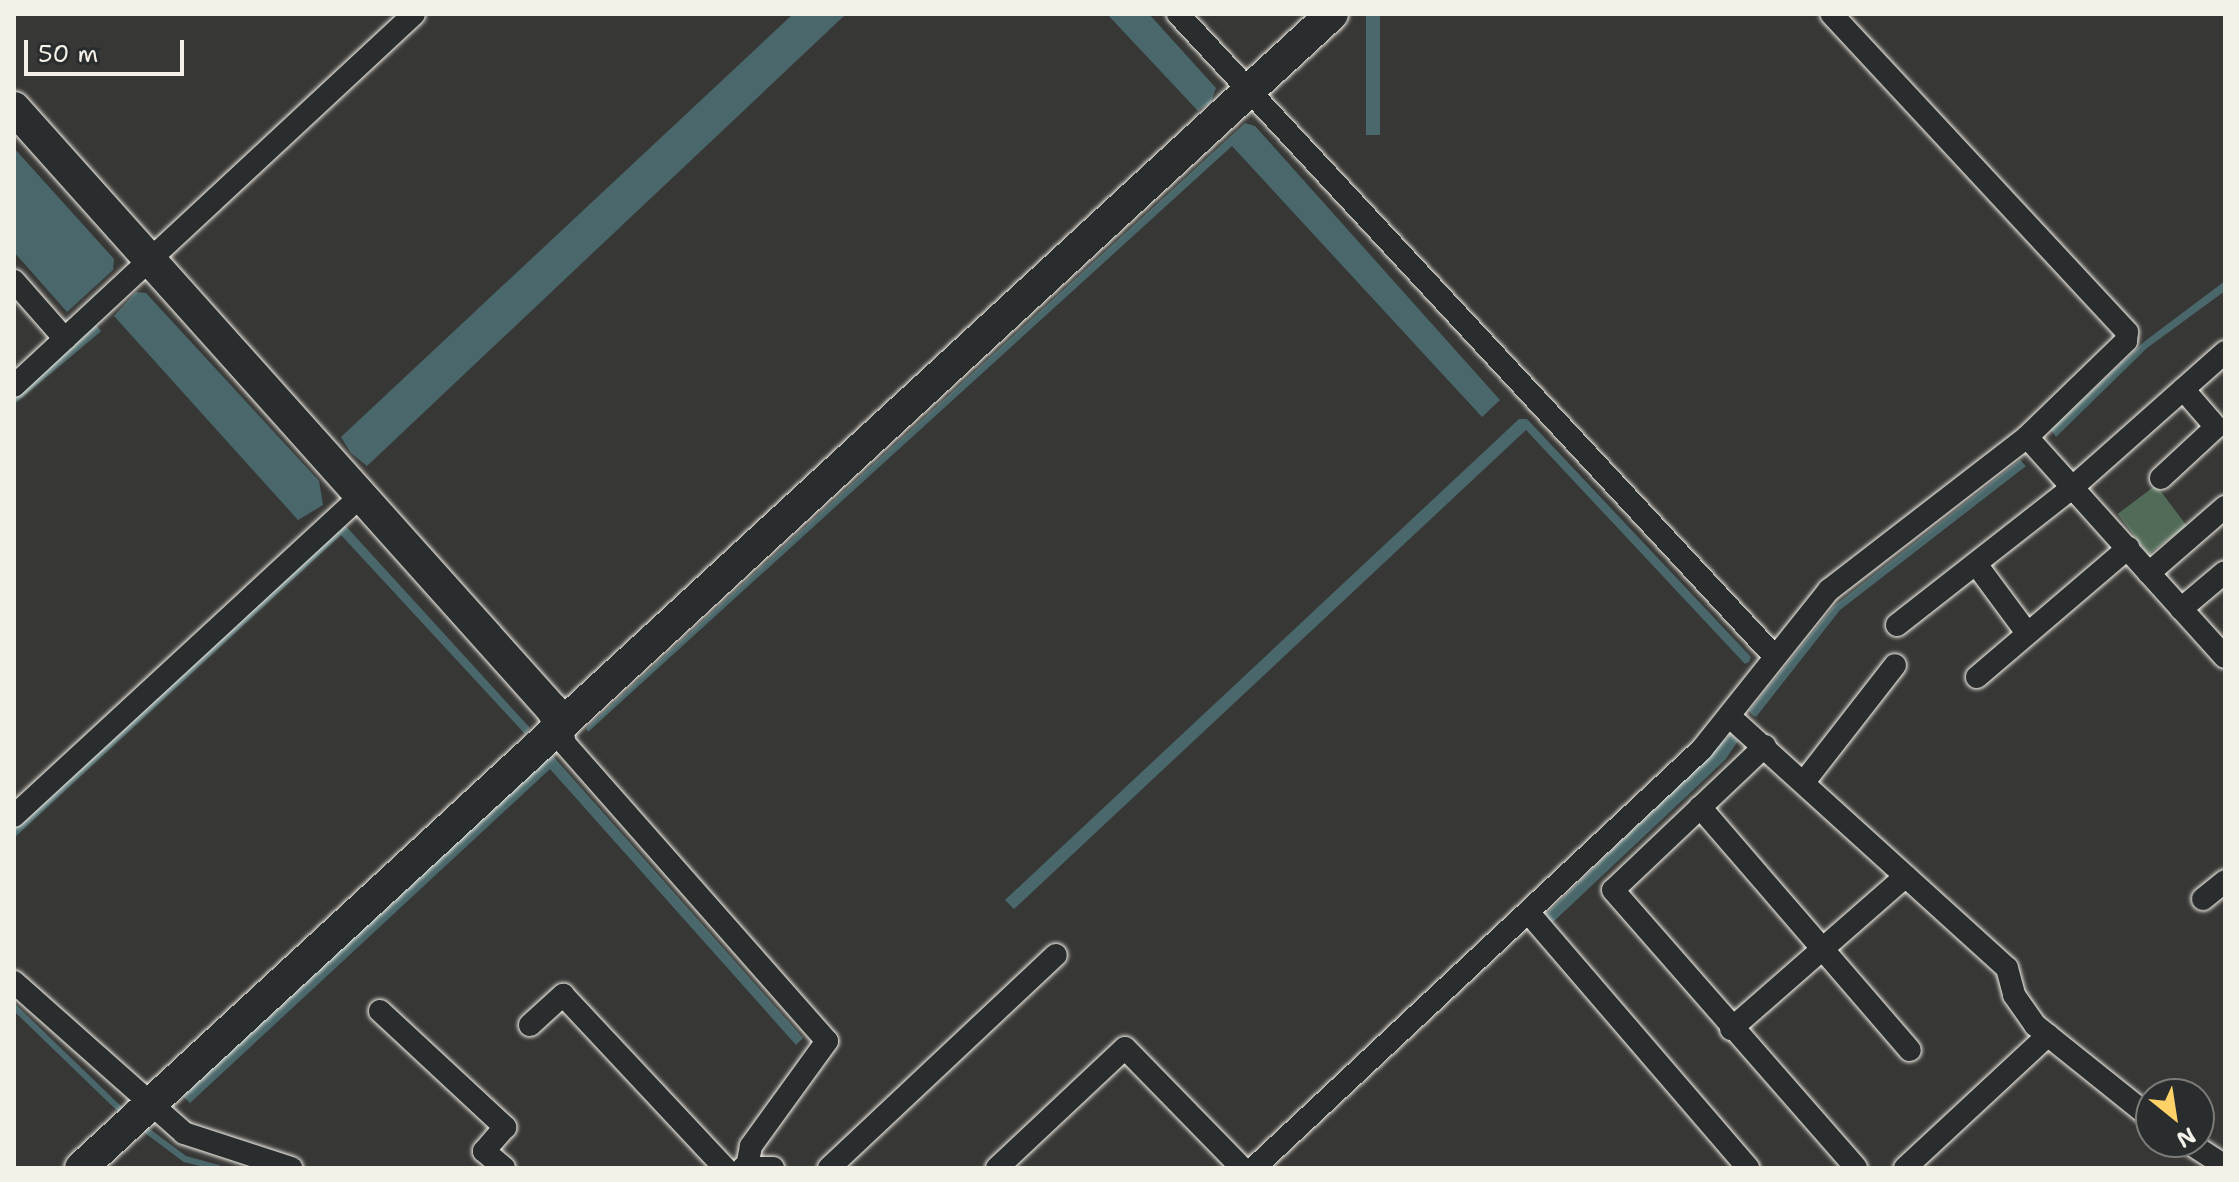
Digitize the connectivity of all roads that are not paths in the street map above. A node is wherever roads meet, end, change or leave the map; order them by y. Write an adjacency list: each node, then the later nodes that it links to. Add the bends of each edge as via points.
1 (414, 14): 7 (street)
2 (1178, 14): 5 (street)
3 (1332, 14): 5 (street)
4 (1831, 14): 13 (street, via 2127,332 2126,341)
5 (1249, 91): 25 (street); 30 (street)
6 (14, 108): 7 (street)
7 (149, 259): 9 (street); 16 (street)
8 (14, 281): 9 (street)
9 (65, 339): 11 (street)
10 (2225, 352): 12 (street)
11 (14, 386)
12 (2183, 389): 14 (street, via 2216,427); 15 (street)
13 (2027, 437): 15 (street); 25 (street, via 1829,590)
14 (2161, 478)
15 (2073, 487): 18 (street); 19 (street)
16 (361, 496): 30 (street); 34 (street)
17 (2223, 512): 21 (street)
18 (2128, 548): 21 (street); 24 (street)
19 (1976, 564): 23 (street); 24 (street)
20 (2225, 572): 22 (street)
21 (2149, 573): 22 (street)
22 (2181, 609): 26 (street)
23 (1897, 625)
24 (2027, 633): 28 (street)
25 (1775, 657): 29 (street)
26 (2225, 657)
27 (1895, 665): 32 (street)
28 (1977, 677)
29 (1729, 716): 31 (street); 38 (street, via 1702,749)
30 (561, 725): 48 (street); 53 (street, via 565,744 827,1041)
31 (1765, 746): 32 (street); 33 (street)
32 (1804, 782): 35 (street)
33 (1700, 807): 39 (street); 44 (street, via 1613,890)
34 (14, 816)
35 (1906, 876): 39 (street); 45 (street, via 2007,968 2014,995)
36 (2225, 881): 37 (street)
37 (2203, 899)
38 (1528, 912): 49 (street); 57 (street)
39 (1823, 948): 44 (street); 46 (street)
40 (1056, 955): 55 (street)
41 (14, 982): 48 (street)
42 (380, 1011): 52 (street, via 505,1127 484,1151)
43 (530, 1025): 53 (street, via 563,995)
44 (1731, 1029): 58 (street)
45 (2048, 1035): 47 (street); 59 (street)
46 (1910, 1050)
47 (2135, 1105)
48 (135, 1115): 50 (street); 51 (street, via 206,1144)
49 (1247, 1167): 56 (street, via 1125,1048)
50 (81, 1168)
51 (291, 1168)
52 (504, 1168)
53 (738, 1168): 54 (street)
54 (773, 1168)
55 (829, 1168)
56 (997, 1168)
57 (1748, 1168)
58 (1856, 1168)
59 (1905, 1168)

